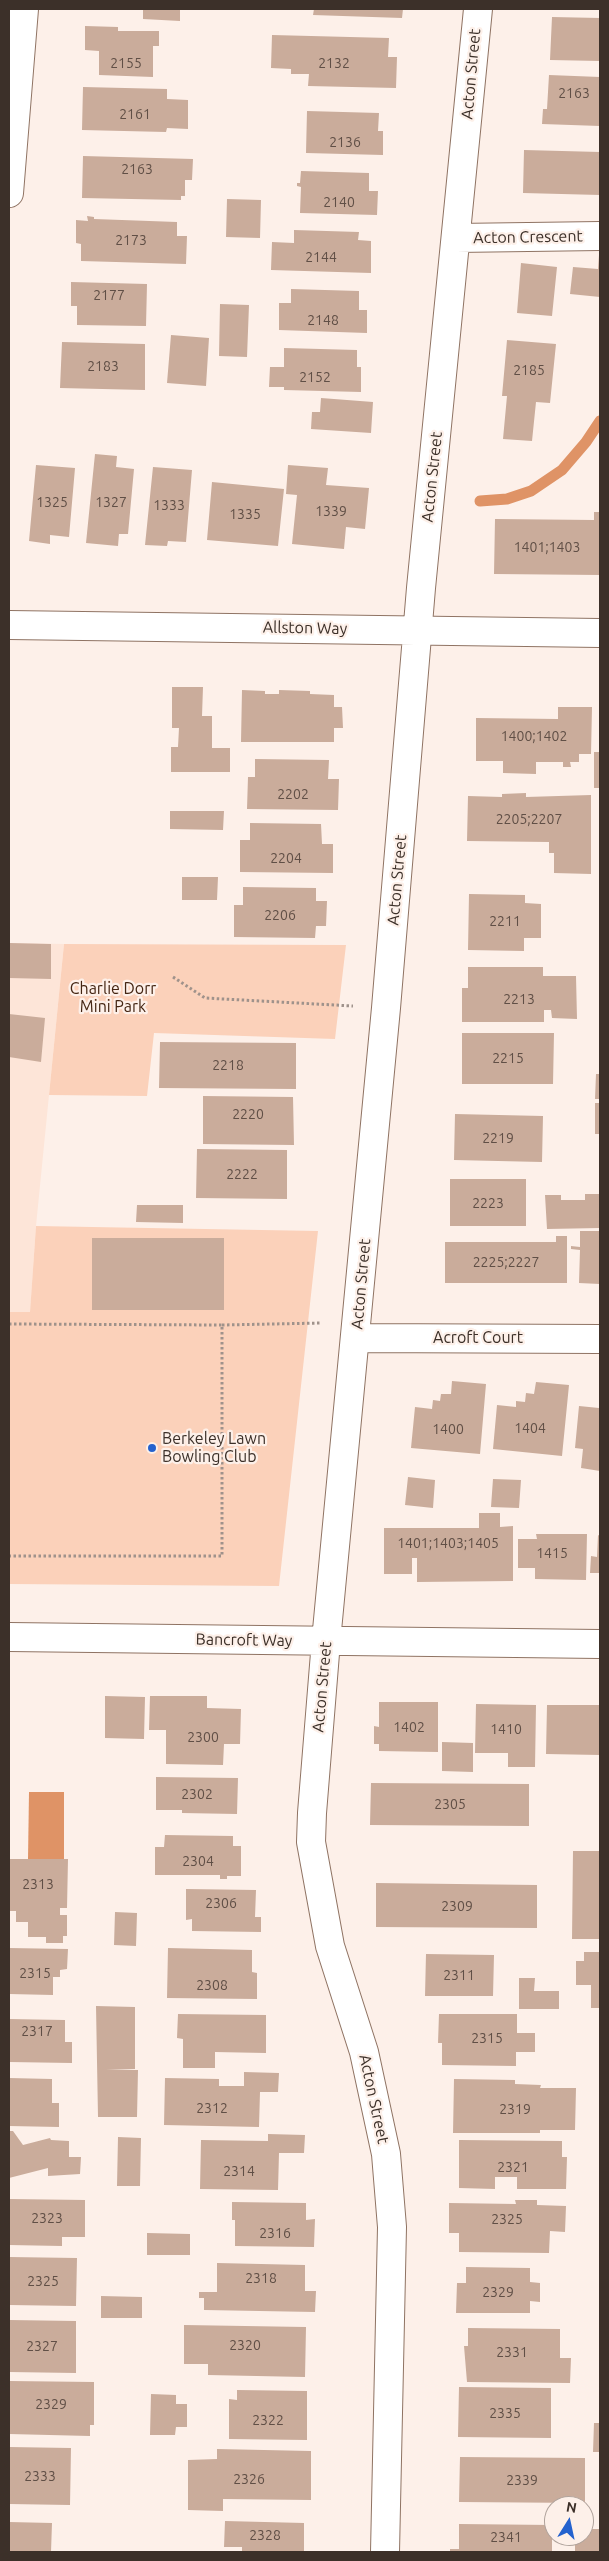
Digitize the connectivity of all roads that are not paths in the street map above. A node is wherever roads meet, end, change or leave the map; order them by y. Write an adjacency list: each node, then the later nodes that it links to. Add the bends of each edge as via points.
1 (24, 9): 3 (street)
2 (478, 9): 5 (street, Acton Street)
3 (9, 192)
4 (600, 236): 5 (street, Acton Crescent)
5 (456, 238): 7 (street, Acton Street)
6 (9, 624): 7 (street, Allston Way)
7 (417, 630): 8 (street, Allston Way); 9 (street, Acton Street)
8 (600, 633)
9 (356, 1330): 10 (street, Acroft Court); 12 (street, Acton Street)
10 (600, 1339)
11 (9, 1637): 12 (street, Bancroft Way)
12 (326, 1641): 13 (street, Bancroft Way); 14 (street, Acton Street, via 312,1842 330,1946 364,2052 386,2154 392,2227)
13 (600, 1644)
14 (385, 2552)

